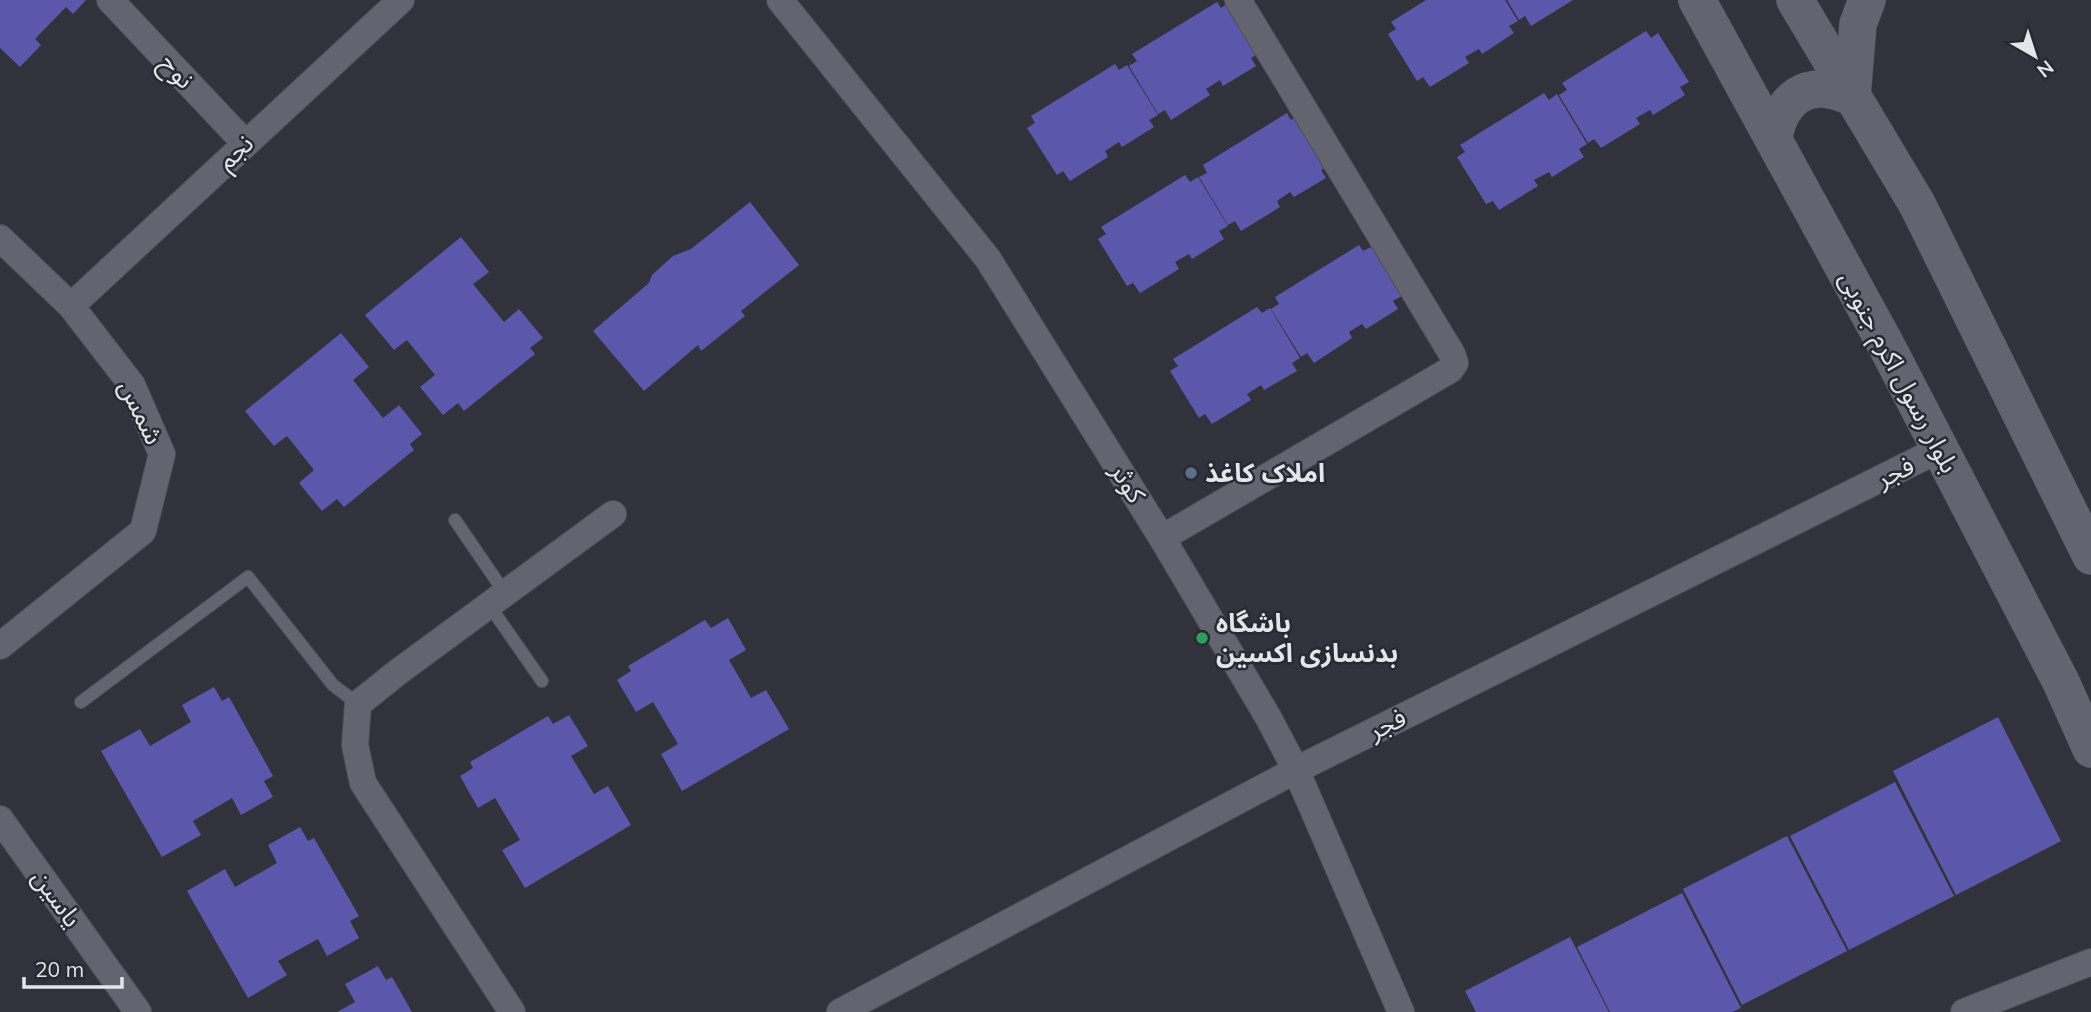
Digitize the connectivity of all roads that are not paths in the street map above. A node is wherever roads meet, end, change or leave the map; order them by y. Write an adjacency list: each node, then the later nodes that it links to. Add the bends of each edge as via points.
1 (110, 0): 10 (street, نوح)
2 (401, 0): 10 (street, نجم)
3 (780, 0): 16 (street, کوثر, via 988,259)
4 (1238, 0): 16 (street, via 1455,363)
5 (1795, 0): 8 (main road)
6 (1867, 0): 8 (main road, via 1858,24)
7 (1709, 4): 9 (main road, بلوار رسول اکرم جنوبی)
8 (1853, 97): 9 (main road, via 1817,88 1800,95 1784,107); 17 (main road, via 1917,204)
9 (1774, 140): 13 (main road, بلوار رسول اکرم جنوبی)
10 (245, 143): 12 (street, نجم)
11 (0, 238): 12 (street, شمس)
12 (71, 306): 19 (street, شمس, via 132,385 162,454 143,531)
13 (1940, 450): 23 (main road, بلوار رسول اکرم جنوبی); 24 (street, فجر)
14 (613, 514): 18 (street)
15 (455, 520): 18 (lane)
16 (1162, 538): 24 (street, کوثر)
17 (2091, 556)
18 (497, 599): 20 (lane); 22 (street)
19 (0, 646)
20 (542, 681)
21 (81, 702): 22 (lane, via 247,577 333,685)
22 (358, 705): 28 (street, via 355,745 363,783)
23 (2091, 749)
24 (1296, 770): 29 (street, فجر); 30 (street, کوثر)
25 (0, 819): 27 (street, یاسین)
26 (2091, 962): 31 (street)
27 (138, 1012)
28 (512, 1012)
29 (840, 1012)
30 (1401, 1012)
31 (1964, 1012)

